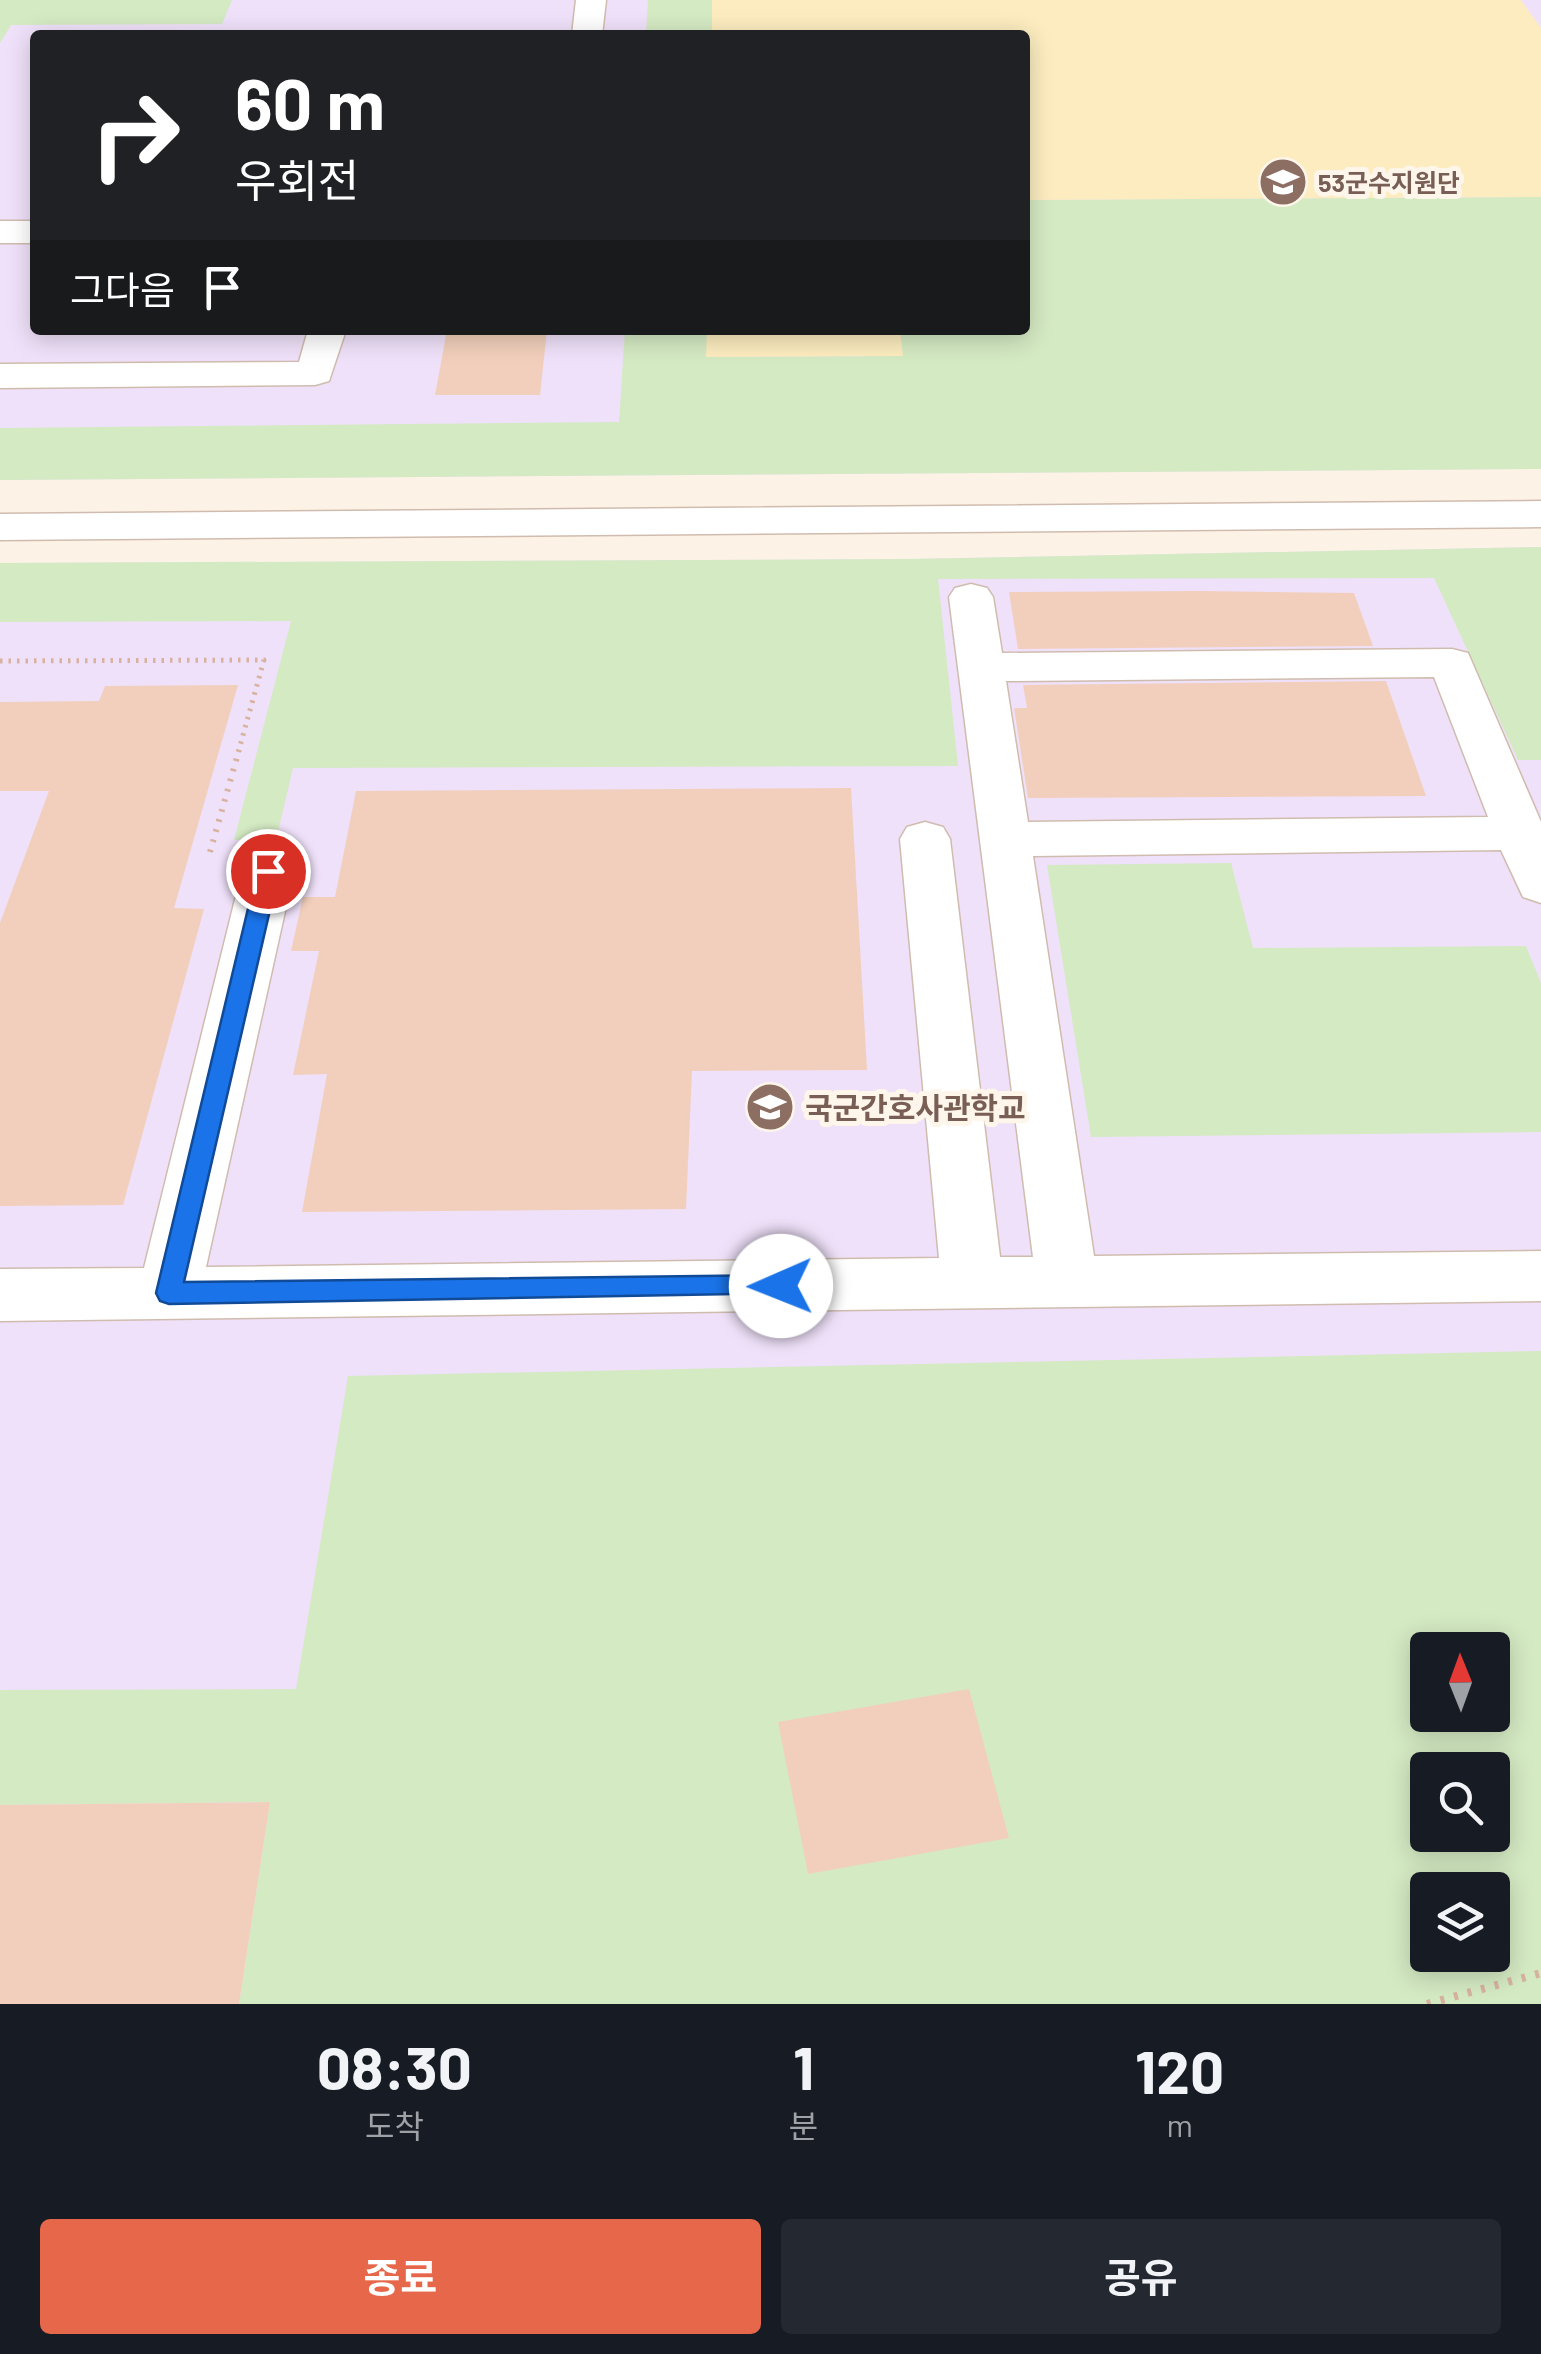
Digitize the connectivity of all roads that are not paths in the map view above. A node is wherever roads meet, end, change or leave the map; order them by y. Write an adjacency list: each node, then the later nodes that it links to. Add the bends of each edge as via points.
1 (590, 0): 2 (street)
2 (587, 30)
3 (0, 232): 4 (street)
4 (30, 232)
5 (325, 335): 6 (street, via 315,372)
6 (0, 376)
7 (1541, 514): 8 (street)
8 (0, 526)
9 (971, 597): 10 (street)
10 (980, 667): 11 (street, via 1452,663); 12 (street)
11 (1520, 832): 12 (street); 15 (street)
12 (1004, 838): 17 (street)
13 (926, 840): 18 (street)
14 (267, 877): 19 (street)
15 (1541, 885)
16 (1541, 1276): 17 (street)
17 (1067, 1282): 18 (street)
18 (972, 1283): 19 (street)
19 (169, 1293): 20 (street)
20 (0, 1295)

